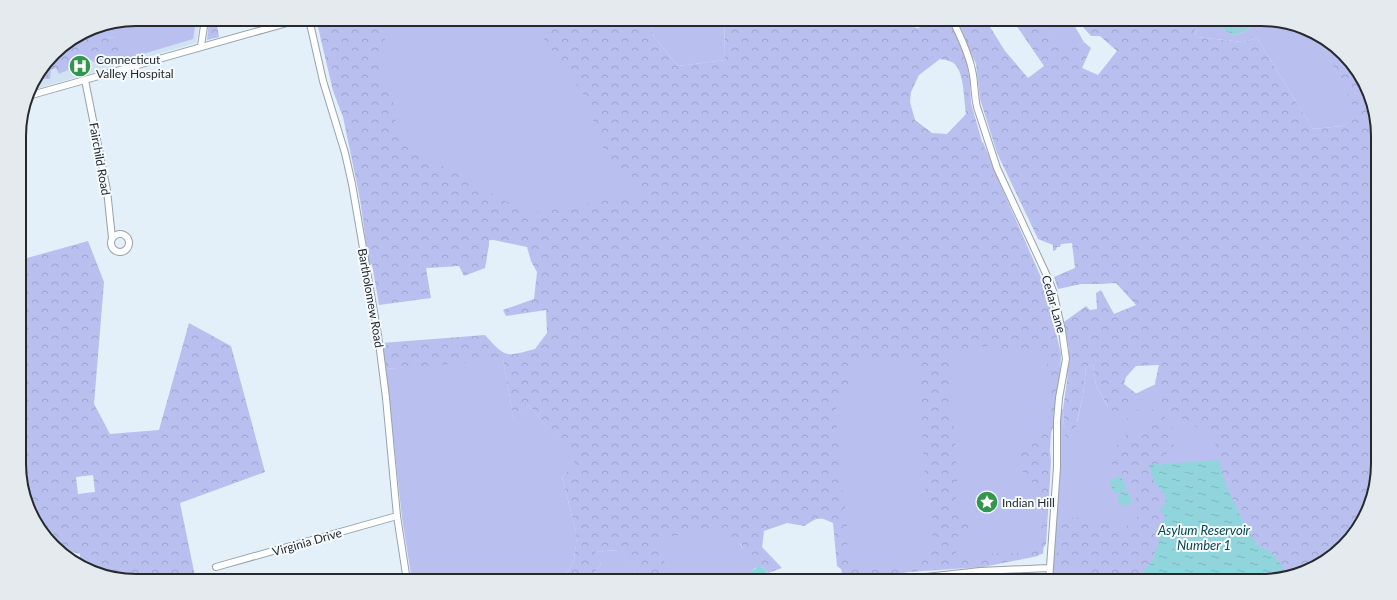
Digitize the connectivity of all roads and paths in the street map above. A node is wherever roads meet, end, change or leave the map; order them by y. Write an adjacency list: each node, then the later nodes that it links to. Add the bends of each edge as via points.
1 (205, 26): 5 (street)
2 (275, 26): 5 (street)
3 (311, 26): 9 (street, Bartholomew Road, via 352,184 378,335)
4 (955, 26): 11 (street, Cedar Lane, via 968,54 977,108 995,161 1048,278 1062,332 1066,359 1059,398)
5 (201, 46): 6 (street)
6 (85, 80): 7 (street); 8 (street, Fairchild Road, via 107,190)
7 (34, 94)
8 (112, 238)
9 (397, 516): 10 (street, Virginia Drive); 12 (street, Bartholomew Road)
10 (216, 567)
11 (1049, 568): 13 (street); 14 (street, Cedar Lane)
12 (407, 574)
13 (953, 574)
14 (1049, 574)

